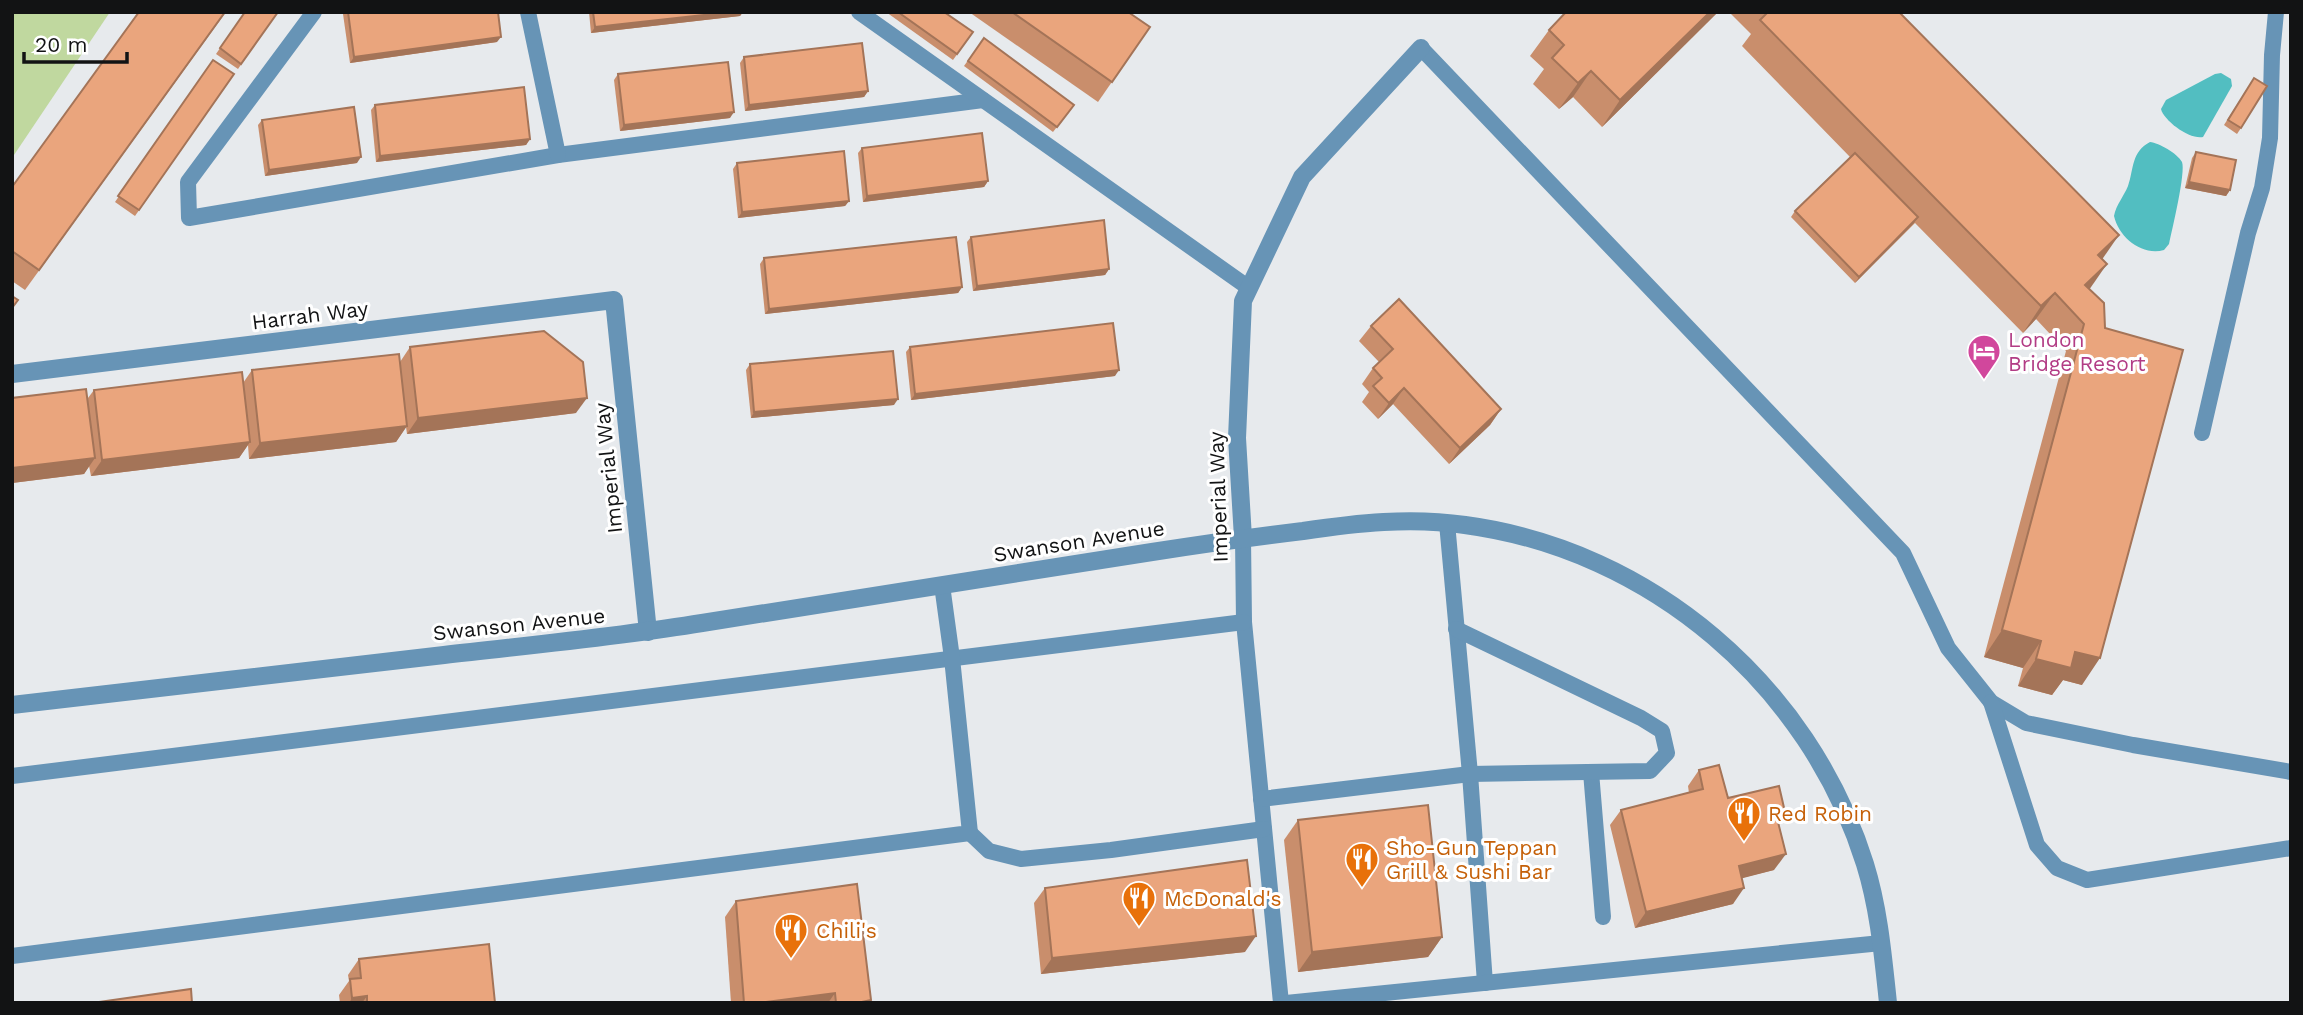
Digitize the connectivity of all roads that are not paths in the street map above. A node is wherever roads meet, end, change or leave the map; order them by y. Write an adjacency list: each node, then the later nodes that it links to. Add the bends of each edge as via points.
1 (314, 12): 7 (lane, via 188,182 189,218)
2 (528, 12): 7 (lane)
3 (859, 12): 6 (lane)
4 (2276, 12): 11 (lane, via 2266,163)
5 (1421, 48): 8 (street, Imperial Way, via 1302,177); 19 (lane, via 1903,553 1948,648)
6 (983, 100): 7 (lane); 8 (lane)
7 (558, 155)
8 (1249, 288): 13 (street, Imperial Way, via 1243,301 1237,438)
9 (614, 300): 10 (street, Harrah Way); 17 (street, Imperial Way)
10 (12, 374)
11 (2202, 433)
12 (1447, 523): 13 (street, Swanson Avenue, via 1381,521); 16 (lane); 30 (street, Swanson Avenue, via 1508,533 1589,559 1664,598 1731,650 1788,713 1833,785 1865,864)
13 (1243, 538): 14 (street, Swanson Avenue); 15 (lane, Imperial Way)
14 (942, 585): 17 (street, Swanson Avenue); 18 (lane)
15 (1244, 622): 18 (lane); 25 (lane, Imperial Way)
16 (1456, 629): 21 (lane, via 1662,731 1667,752 1650,771); 23 (lane)
17 (648, 632): 20 (street, Swanson Avenue)
18 (952, 659): 24 (lane); 27 (lane)
19 (1991, 702): 22 (lane, via 2026,723); 28 (lane, via 2037,845 2057,868 2087,880)
20 (12, 705)
21 (1591, 772): 23 (lane); 29 (lane)
22 (2291, 772)
23 (1470, 774): 25 (lane); 32 (lane)
24 (12, 776)
25 (1261, 799): 26 (lane, Imperial Way)
26 (1264, 829): 27 (lane, via 1021,859 989,851); 33 (lane, Imperial Way)
27 (970, 833): 31 (lane)
28 (2291, 848)
29 (1603, 917)
30 (1881, 943): 32 (lane); 35 (street, Swanson Avenue)
31 (12, 956)
32 (1485, 983): 34 (lane)
33 (1281, 1003)
34 (1286, 1003)
35 (1888, 1003)

